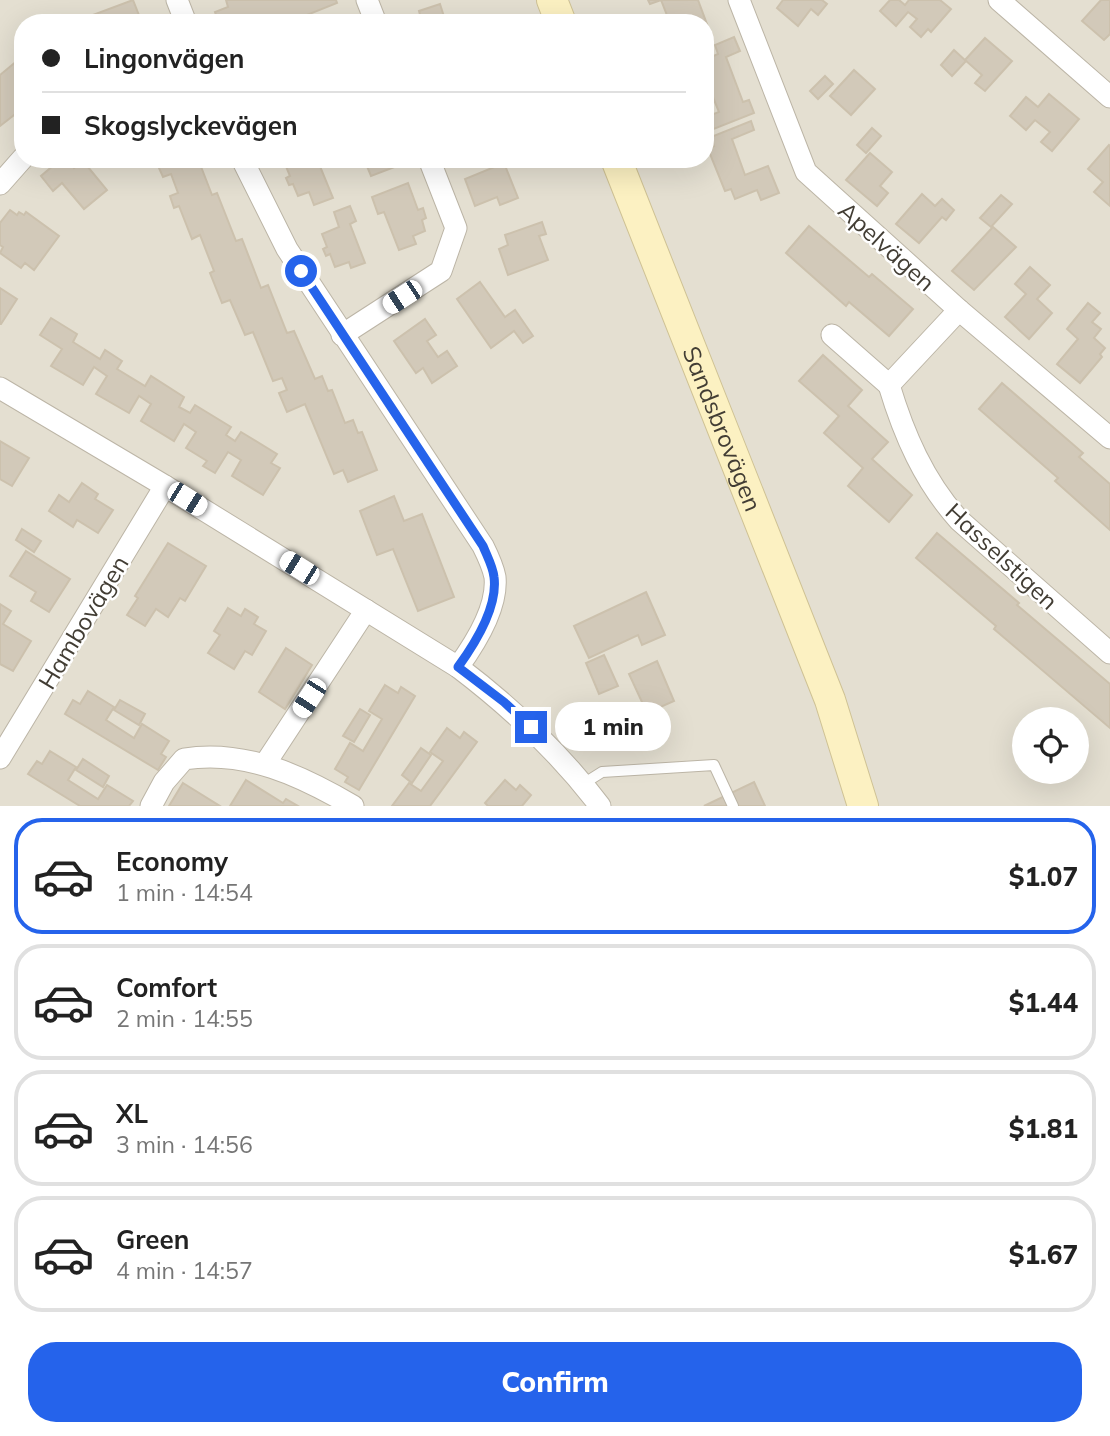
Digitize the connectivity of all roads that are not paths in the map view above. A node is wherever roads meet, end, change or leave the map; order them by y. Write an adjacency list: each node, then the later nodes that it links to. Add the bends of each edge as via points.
1 (739, 0): 9 (street, Apelvägen, via 806,173)
2 (999, 0): 3 (street)
3 (1110, 97)
4 (14, 168): 8 (street)
5 (246, 168): 10 (street, via 287,249)
6 (433, 168): 10 (street, via 456,228 441,271)
7 (620, 168): 19 (main road, Sandsbrovägen)
8 (0, 184)
9 (959, 310): 12 (street); 14 (street, Apelvägen)
10 (342, 335): 18 (street, via 490,563 495,579 488,613)
11 (832, 335): 12 (street)
12 (889, 385): 17 (street, Hasselstigen, via 919,464 939,498 958,520)
13 (0, 388): 15 (street)
14 (1110, 438)
15 (165, 485): 16 (street); 20 (street, Hambovägen)
16 (366, 610): 18 (street); 21 (street)
17 (1110, 653)
18 (458, 667): 22 (street, via 513,710)
19 (830, 700): 27 (main road, Sandsbrovägen); 28 (main road, Sandsbrovägen)
20 (0, 758)
21 (265, 764): 23 (street, via 208,755 184,759); 24 (street)
22 (583, 784): 25 (street); 26 (lane, via 602,772 714,765)
23 (150, 806)
24 (353, 806)
25 (600, 806)
26 (733, 806)
27 (863, 806)
28 (883, 806)

